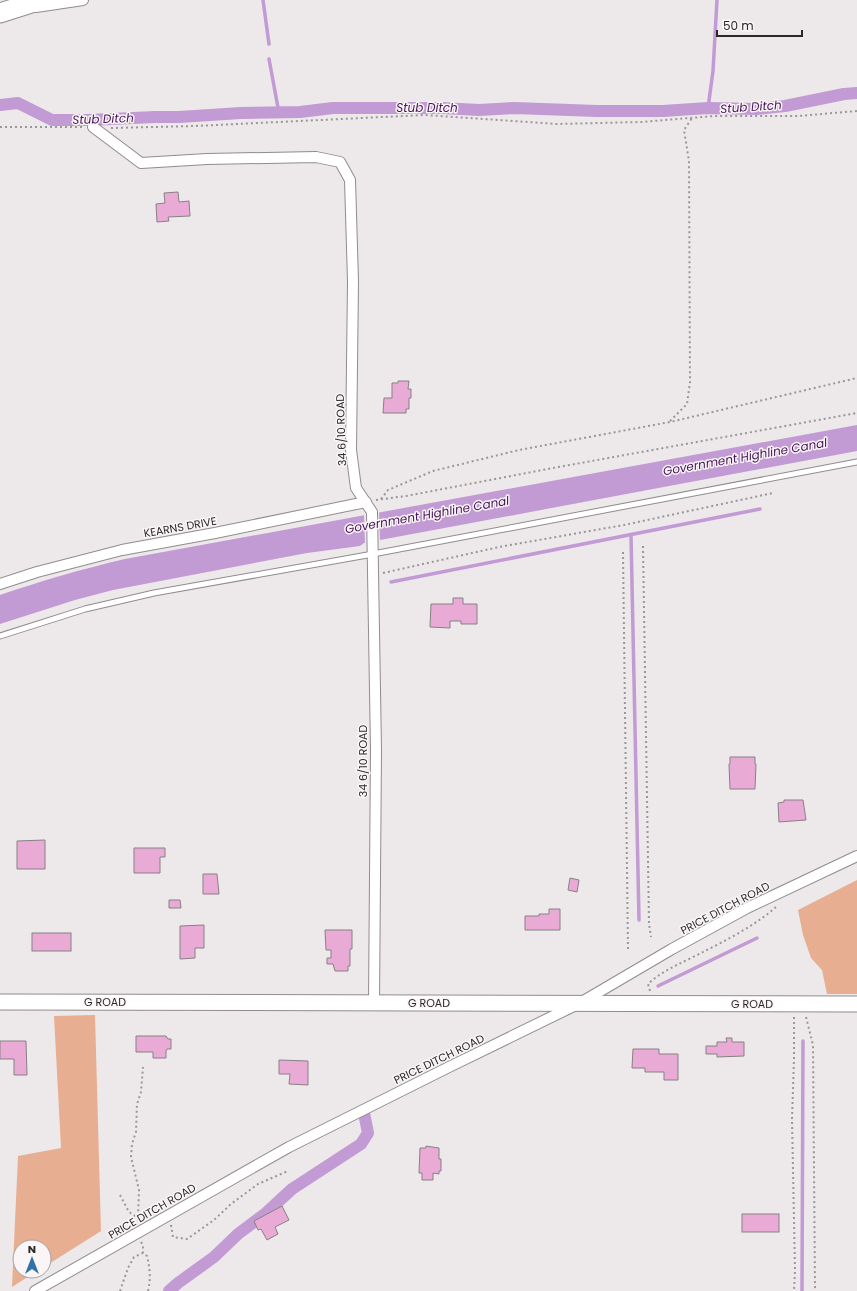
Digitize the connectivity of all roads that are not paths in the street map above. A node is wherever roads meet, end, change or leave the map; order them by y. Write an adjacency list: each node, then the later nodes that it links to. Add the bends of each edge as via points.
1 (41, 0): 3 (highway)
2 (83, 0): 3 (street)
3 (3, 12)
4 (93, 127): 6 (street, 34 6/10 ROAD, via 141,164 207,159 316,158 340,162 350,180 353,281 351,450 356,488)
5 (857, 462): 7 (lane)
6 (366, 502): 7 (street, 34 6/10 ROAD, via 372,512); 8 (street, KEARNS DRIVE, via 122,550)
7 (373, 554): 9 (lane, via 147,595 85,609); 12 (street, 34 6/10 ROAD, via 376,750)
8 (0, 584)
9 (0, 636)
10 (857, 856): 13 (street, PRICE DITCH ROAD, via 747,908)
11 (0, 1002): 12 (street, G ROAD)
12 (374, 1003): 13 (street, G ROAD)
13 (580, 1003): 14 (street, G ROAD); 15 (street, PRICE DITCH ROAD, via 289,1147)
14 (857, 1004)
15 (35, 1291)

